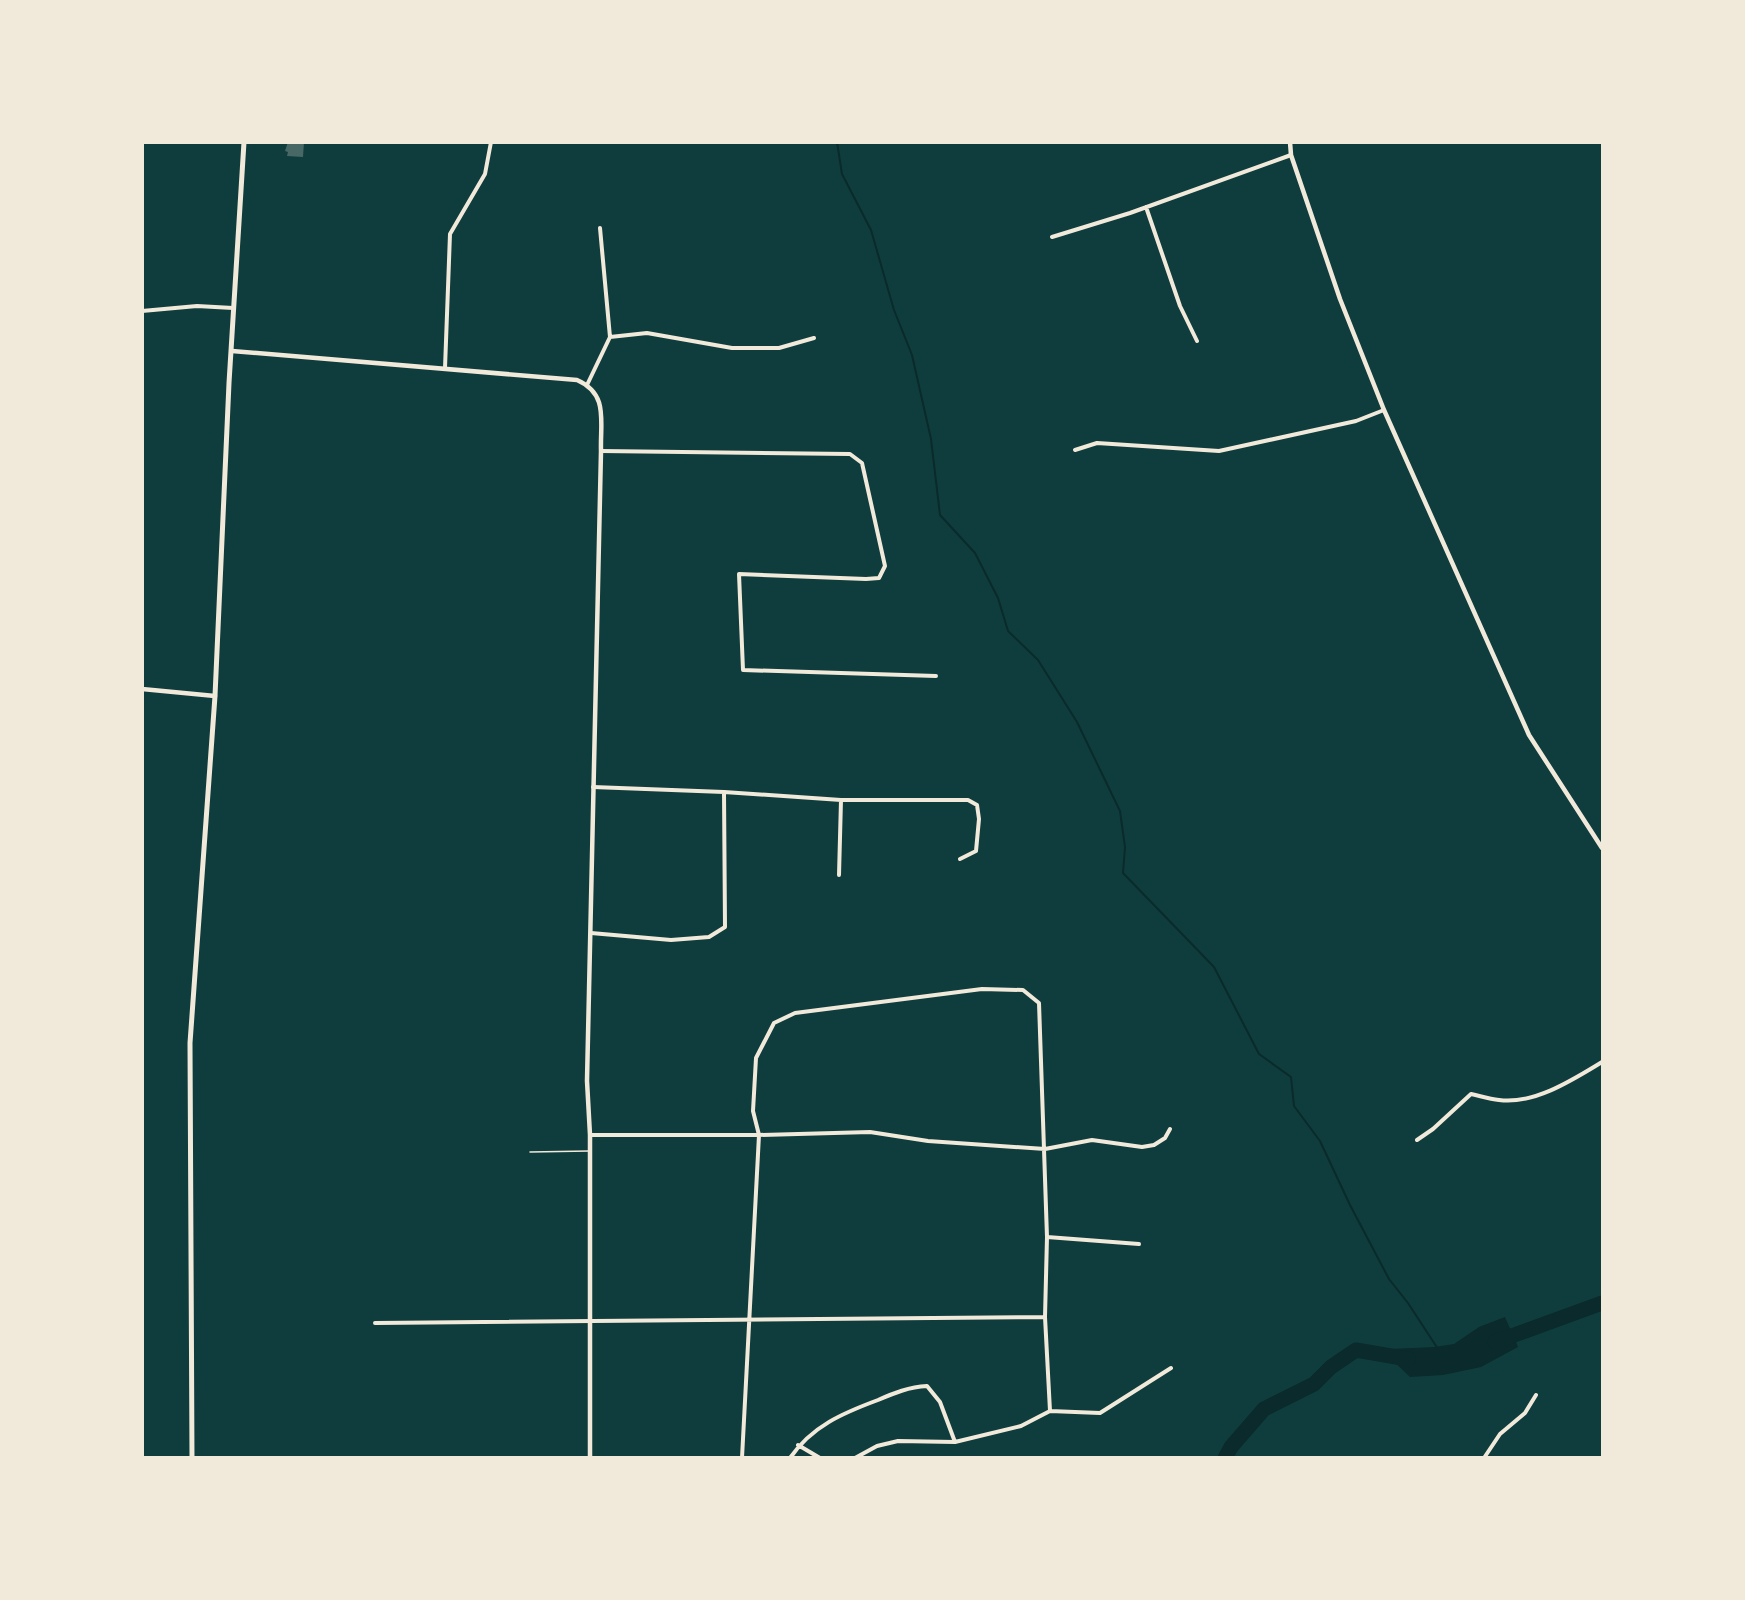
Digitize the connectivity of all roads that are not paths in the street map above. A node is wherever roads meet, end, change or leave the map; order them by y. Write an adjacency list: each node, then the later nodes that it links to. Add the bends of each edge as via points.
1 (244, 142): 8 (main road)
2 (491, 142): 14 (street, via 485,174 450,234)
3 (1290, 142): 4 (street)
4 (1291, 155): 5 (street); 16 (street, via 1340,299)
5 (1146, 207): 7 (street); 12 (street, via 1180,306)
6 (600, 228): 10 (street)
7 (1052, 237)
8 (233, 308): 9 (street, via 197,306); 13 (main road)
9 (142, 311)
10 (610, 337): 11 (street, via 647,333 732,348 779,348); 15 (street)
11 (814, 338)
12 (1197, 341)
13 (232, 351): 14 (street); 21 (main road)
14 (446, 368): 15 (street, via 577,380)
15 (587, 385): 18 (street, via 600,402)
16 (1384, 410): 17 (street, via 1356,421 1219,451 1097,443); 25 (street, via 1529,735)
17 (1075, 450)
18 (601, 451): 19 (street, via 850,454 862,463 885,566 879,578 866,579 740,574 743,670); 22 (street)
19 (936, 676)
20 (142, 689): 21 (street)
21 (215, 696): 48 (main road, via 190,1043)
22 (593, 787): 23 (street); 28 (street)
23 (724, 792): 24 (street); 28 (street, via 725,927 708,937 671,940)
24 (840, 800): 26 (street, via 968,800 977,805 976,851); 27 (street)
25 (1602, 848)
26 (960, 859)
27 (839, 875)
28 (591, 933): 31 (street, via 587,1081)
29 (1602, 1062): 33 (street, via 1561,1086 1520,1099 1500,1101 1471,1094)
30 (1170, 1129): 34 (street, via 1165,1138 1142,1147 1092,1140)
31 (590, 1134): 32 (street); 35 (street)
32 (759, 1135): 34 (street, via 870,1132 928,1141); 34 (street, via 753,1111 756,1058 774,1023 795,1013 982,989 1023,990 1039,1003); 41 (street)
33 (1417, 1140)
34 (1045, 1149): 37 (street)
35 (590, 1151): 36 (lane); 40 (street)
36 (530, 1152)
37 (1047, 1237): 38 (street); 39 (street)
38 (1139, 1244)
39 (1045, 1317): 41 (street); 45 (street)
40 (590, 1320): 41 (street); 42 (street); 49 (street)
41 (750, 1320): 50 (street)
42 (375, 1323)
43 (1171, 1368): 45 (street, via 1100,1413)
44 (1536, 1395): 54 (street)
45 (1050, 1411): 46 (street, via 1021,1426)
46 (955, 1442): 47 (street, via 940,1402 927,1386 910,1387 836,1416); 53 (street, via 898,1441 877,1446)
47 (798, 1445): 51 (street); 52 (street)
48 (192, 1458)
49 (590, 1458)
50 (742, 1458)
51 (790, 1458)
52 (820, 1458)
53 (855, 1458)
54 (1484, 1458)

